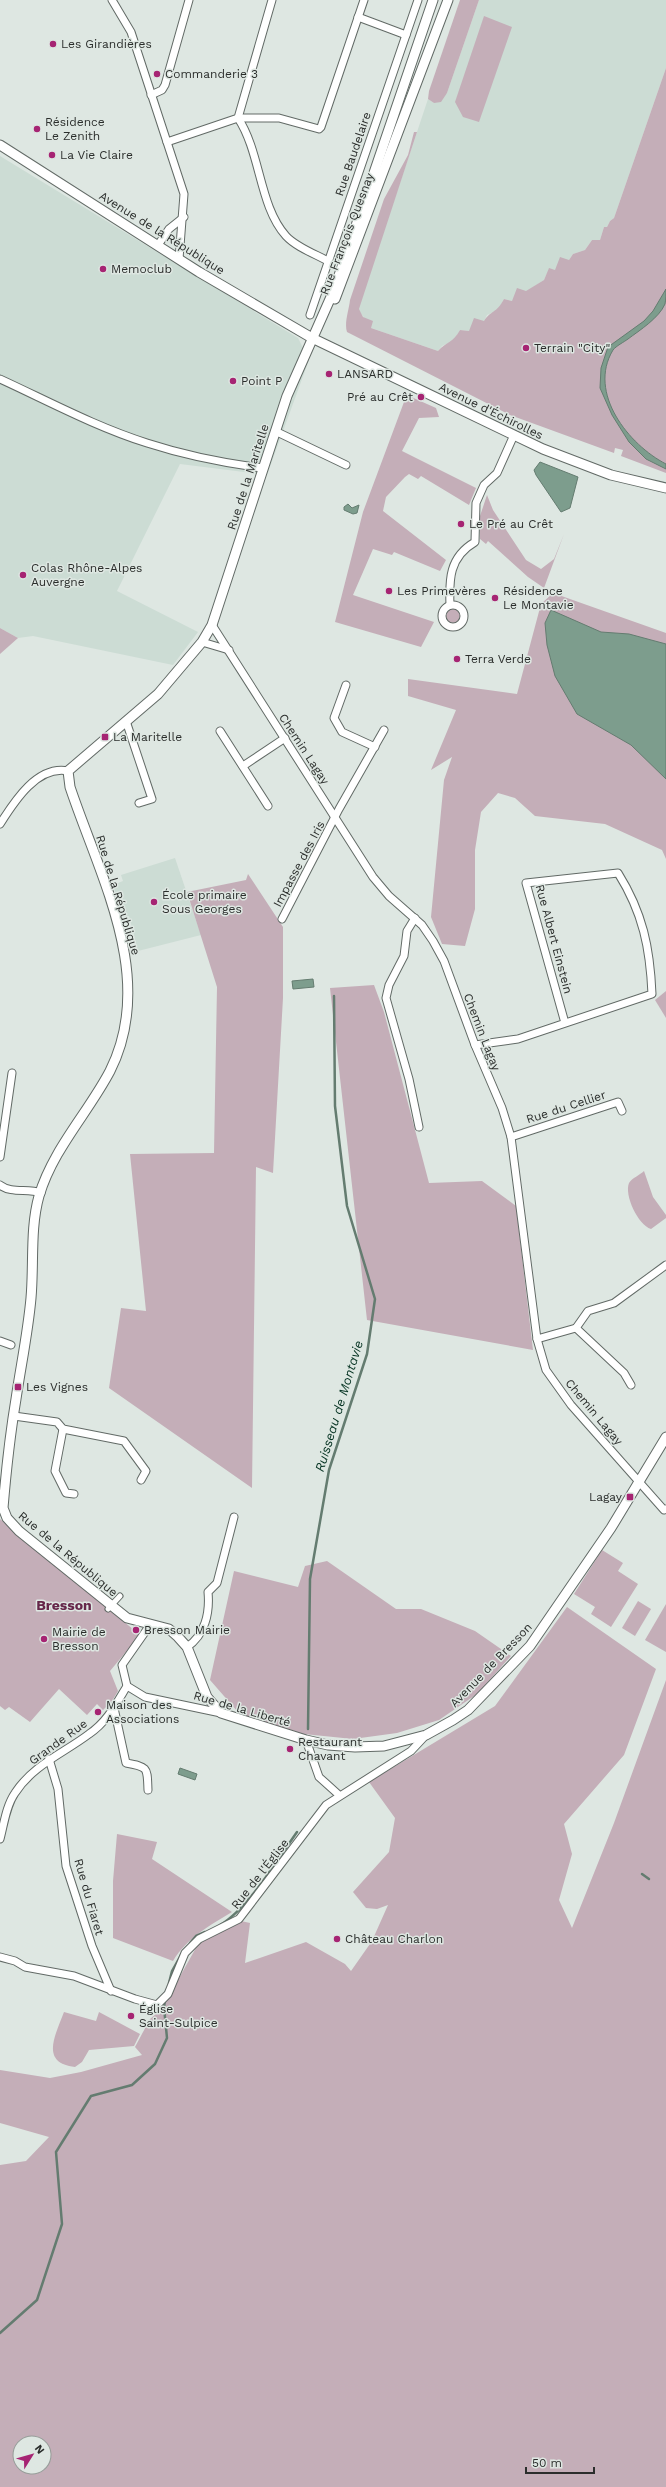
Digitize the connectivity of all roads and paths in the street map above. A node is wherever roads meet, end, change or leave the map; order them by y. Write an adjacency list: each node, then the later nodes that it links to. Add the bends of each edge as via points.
1 (112, 0): 10 (street, via 130,32)
2 (189, 0): 10 (street, via 165,85 162,90)
3 (272, 0): 11 (street)
4 (364, 0): 8 (street)
5 (418, 0): 9 (street, Rue Baudelaire)
6 (433, 0): 19 (street, Rue François Quesnay, via 334,290)
7 (448, 0): 19 (street, Rue François Quesnay, via 341,289)
8 (358, 17): 9 (street); 11 (street, via 319,129 279,118)
9 (406, 34): 17 (street, Rue Baudelaire)
10 (151, 95): 12 (street)
11 (238, 118): 12 (street); 17 (street, via 248,134 276,223 288,237)
12 (167, 142): 14 (street, via 184,194)
13 (0, 145): 15 (street, Avenue de la République)
14 (184, 217): 15 (street, via 169,229); 16 (street)
15 (158, 245): 16 (street, Avenue de la République)
16 (179, 259): 19 (street, Avenue de la République)
17 (328, 261): 18 (street, Rue Baudelaire)
18 (310, 315)
19 (312, 338): 21 (street, Rue de la Maritelle); 22 (street, Avenue d'Échirolles)
20 (0, 378): 24 (street, via 81,418 147,443 222,462)
21 (275, 431): 23 (street); 24 (street, Rue de la Maritelle)
22 (514, 435): 25 (street, Avenue d'Échirolles, via 552,453 612,475); 26 (street, via 497,473 484,485 476,503 475,542 458,557 449,576)
23 (346, 465)
24 (262, 468): 27 (street, Rue de la Maritelle)
25 (666, 488)
26 (450, 605)
27 (212, 625): 28 (street); 29 (street, Chemin Lagay)
28 (202, 642): 29 (street); 31 (street, via 168,683)
29 (229, 650): 34 (street, Chemin Lagay)
30 (346, 685): 35 (street, via 334,718 342,732)
31 (126, 721): 37 (street); 38 (street, via 152,799)
32 (384, 730): 35 (street, Impasse des Iris)
33 (220, 731): 36 (street)
34 (284, 738): 36 (street); 40 (street, Chemin Lagay)
35 (375, 747): 40 (street, Impasse des Iris)
36 (243, 766): 39 (street)
37 (68, 771): 41 (street, via 59,770 31,784 13,803); 52 (street, Rue de la République, via 70,787 122,941 128,975 128,1018 121,1046 109,1072 51,1164)
38 (139, 803)
39 (268, 806)
40 (336, 818): 42 (street, Chemin Lagay, via 373,878); 43 (street, Impasse des Iris)
41 (0, 824)
42 (415, 918): 45 (street, Chemin Lagay, via 433,941 444,962); 48 (street, via 407,931 404,956 389,985 386,998)
43 (282, 919)
44 (565, 1022): 44 (street, Rue Albert Einstein, via 526,883 618,873 633,897 640,917 650,960 652,994); 45 (street, Rue Albert Einstein, via 518,1038)
45 (475, 1045): 49 (street, Chemin Lagay, via 502,1108)
46 (12, 1073): 50 (street)
47 (622, 1111): 49 (street, Rue du Cellier, via 618,1102)
48 (419, 1127)
49 (511, 1137): 55 (street, Chemin Lagay)
50 (0, 1157)
51 (0, 1185): 52 (street, via 7,1190 32,1190)
52 (41, 1193): 59 (street, Rue de la République, via 35,1229 31,1298)
53 (666, 1265): 54 (street, via 614,1303 588,1311)
54 (576, 1328): 55 (street); 58 (street, via 624,1373)
55 (537, 1339): 63 (street, Chemin Lagay, via 546,1370 571,1405)
56 (0, 1341): 57 (street)
57 (11, 1345)
58 (632, 1385)
59 (14, 1416): 60 (street, via 57,1422); 65 (street, Rue de la République)
60 (64, 1429): 62 (street, via 124,1441 146,1471); 64 (street, via 55,1471 66,1493)
61 (666, 1437): 63 (street, Avenue de Bresson)
62 (141, 1480)
63 (640, 1482): 66 (street, Chemin Lagay, via 664,1510); 75 (street, Avenue de Bresson, via 530,1646 468,1710)
64 (74, 1494)
65 (1, 1508): 69 (street, Rue de la République, via 19,1531)
66 (666, 1509)
67 (234, 1516): 71 (street, via 217,1583 208,1592 210,1607 199,1639)
68 (120, 1596): 69 (street)
69 (110, 1607): 70 (street, Rue de la République, via 127,1618)
70 (150, 1625): 71 (street, Rue de la République, via 169,1629); 72 (street, via 122,1665)
71 (187, 1647): 74 (street, Rue de la République, via 207,1697)
72 (126, 1686): 73 (street, Grande Rue); 74 (street, Rue de la Liberté, via 145,1697)
73 (114, 1708): 77 (street, Grande Rue, via 90,1734); 78 (street, via 126,1763 144,1766 147,1770)
74 (221, 1713): 76 (street, Rue de la Liberté)
75 (426, 1735): 76 (street, Avenue de Bresson, via 384,1746 348,1746); 79 (street, Rue de l'Église, via 411,1750)
76 (306, 1740): 79 (street, via 318,1777)
77 (49, 1759): 80 (street, Grande Rue, via 16,1792 5,1818); 82 (street, Rue du Fiaret, via 58,1789 66,1866 92,1946)
78 (148, 1790)
79 (339, 1795): 82 (street, Rue de l'Église, via 326,1805 239,1919 202,1937 185,1953 168,1994 158,2005)
80 (0, 1839)
81 (0, 1957): 82 (street, Rue de l'Église, via 25,1967 77,1976)
82 (111, 1991)

